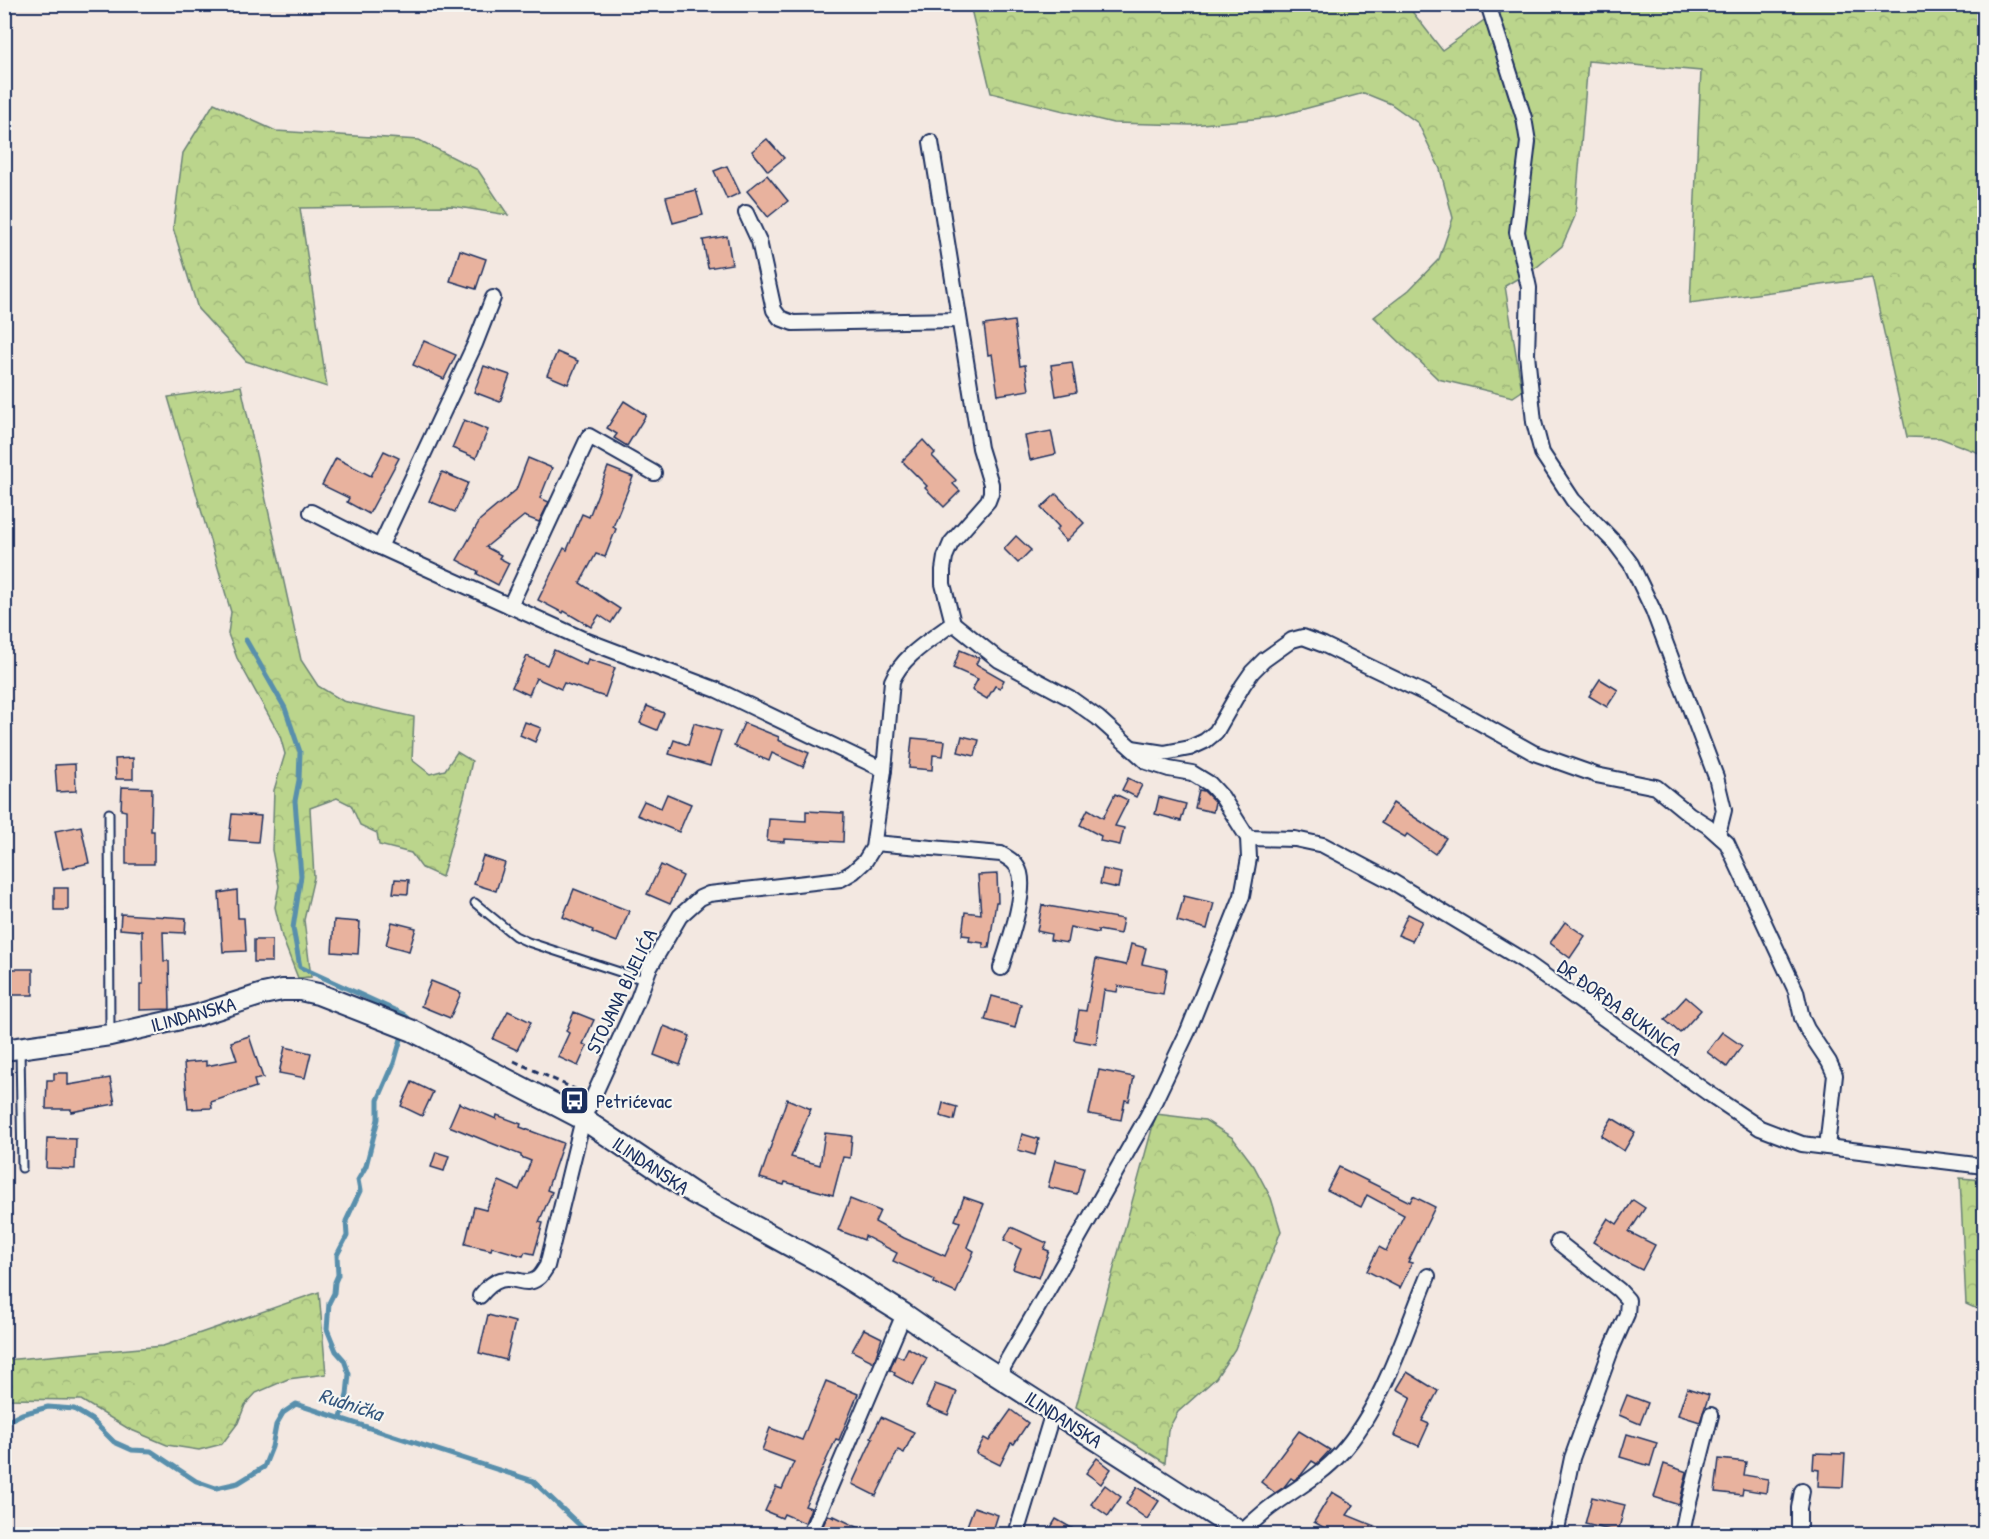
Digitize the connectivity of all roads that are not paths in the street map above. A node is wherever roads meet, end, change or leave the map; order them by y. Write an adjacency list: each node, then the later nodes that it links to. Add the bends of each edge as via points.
1 (1488, 4): 14 (street, via 1528,142 1517,232 1529,288 1527,354 1534,422 1542,453 1573,500 1631,564 1653,610 1716,777 1724,810)
2 (931, 142): 5 (street)
3 (746, 213): 5 (street, via 759,241 774,309 780,318 793,323)
4 (493, 298): 8 (street)
5 (958, 320): 10 (street, via 991,493 951,543 945,557 943,584)
6 (654, 473): 9 (street, via 590,436)
7 (311, 512): 8 (street)
8 (380, 547): 9 (street)
9 (510, 606): 12 (street, via 585,640 717,690)
10 (953, 623): 11 (street, via 999,660 1070,698); 12 (street, STOJANA BIJELIĆA, via 896,670)
11 (1130, 748): 14 (street, via 1164,753 1205,741 1216,732 1252,672 1292,640 1303,637 1437,699 1534,753 1596,775 1656,788); 15 (street, via 1147,762 1192,773 1210,784)
12 (884, 770): 16 (street, STOJANA BIJELIĆA)
13 (109, 813): 20 (lane)
14 (1718, 834): 23 (street, via 1727,843 1796,991 1807,1029 1834,1075)
15 (1248, 838): 23 (street, DR ĐORĐA BUKINCA, via 1323,845 1524,961 1760,1128 1802,1144); 30 (street, via 1249,858 1242,896 1188,1031 1148,1115)
16 (873, 843): 18 (street, via 1001,854 1014,862 1022,886); 19 (street, STOJANA BIJELIĆA, via 865,861 841,879 720,891 700,898 680,916)
17 (476, 903): 19 (lane, via 528,942)
18 (1001, 968)
19 (644, 980): 22 (street, STOJANA BIJELIĆA)
20 (110, 1035): 21 (street, ILINDANSKA); 22 (street, ILINDANSKA, via 292,989 335,999 394,1022)
21 (12, 1050): 25 (lane)
22 (583, 1119): 28 (street, STOJANA BIJELIĆA, via 547,1266 534,1281 502,1278); 29 (street, ILINDANSKA, via 693,1193)
23 (1827, 1146): 24 (street, DR ĐORĐA BUKINCA)
24 (1984, 1166)
25 (22, 1168)
26 (1558, 1242): 37 (street, via 1628,1300 1627,1314 1572,1458)
27 (1428, 1276): 36 (street, via 1385,1383 1341,1454 1269,1508)
28 (480, 1296)
29 (904, 1314): 30 (street, ILINDANSKA); 34 (street)
30 (998, 1376): 31 (street, ILINDANSKA)
31 (1053, 1412): 35 (street); 36 (street, ILINDANSKA)
32 (1711, 1415): 38 (street)
33 (1802, 1491): 39 (street)
34 (810, 1534)
35 (1017, 1534)
36 (1242, 1534)
37 (1556, 1534)
38 (1682, 1534)
39 (1799, 1534)

